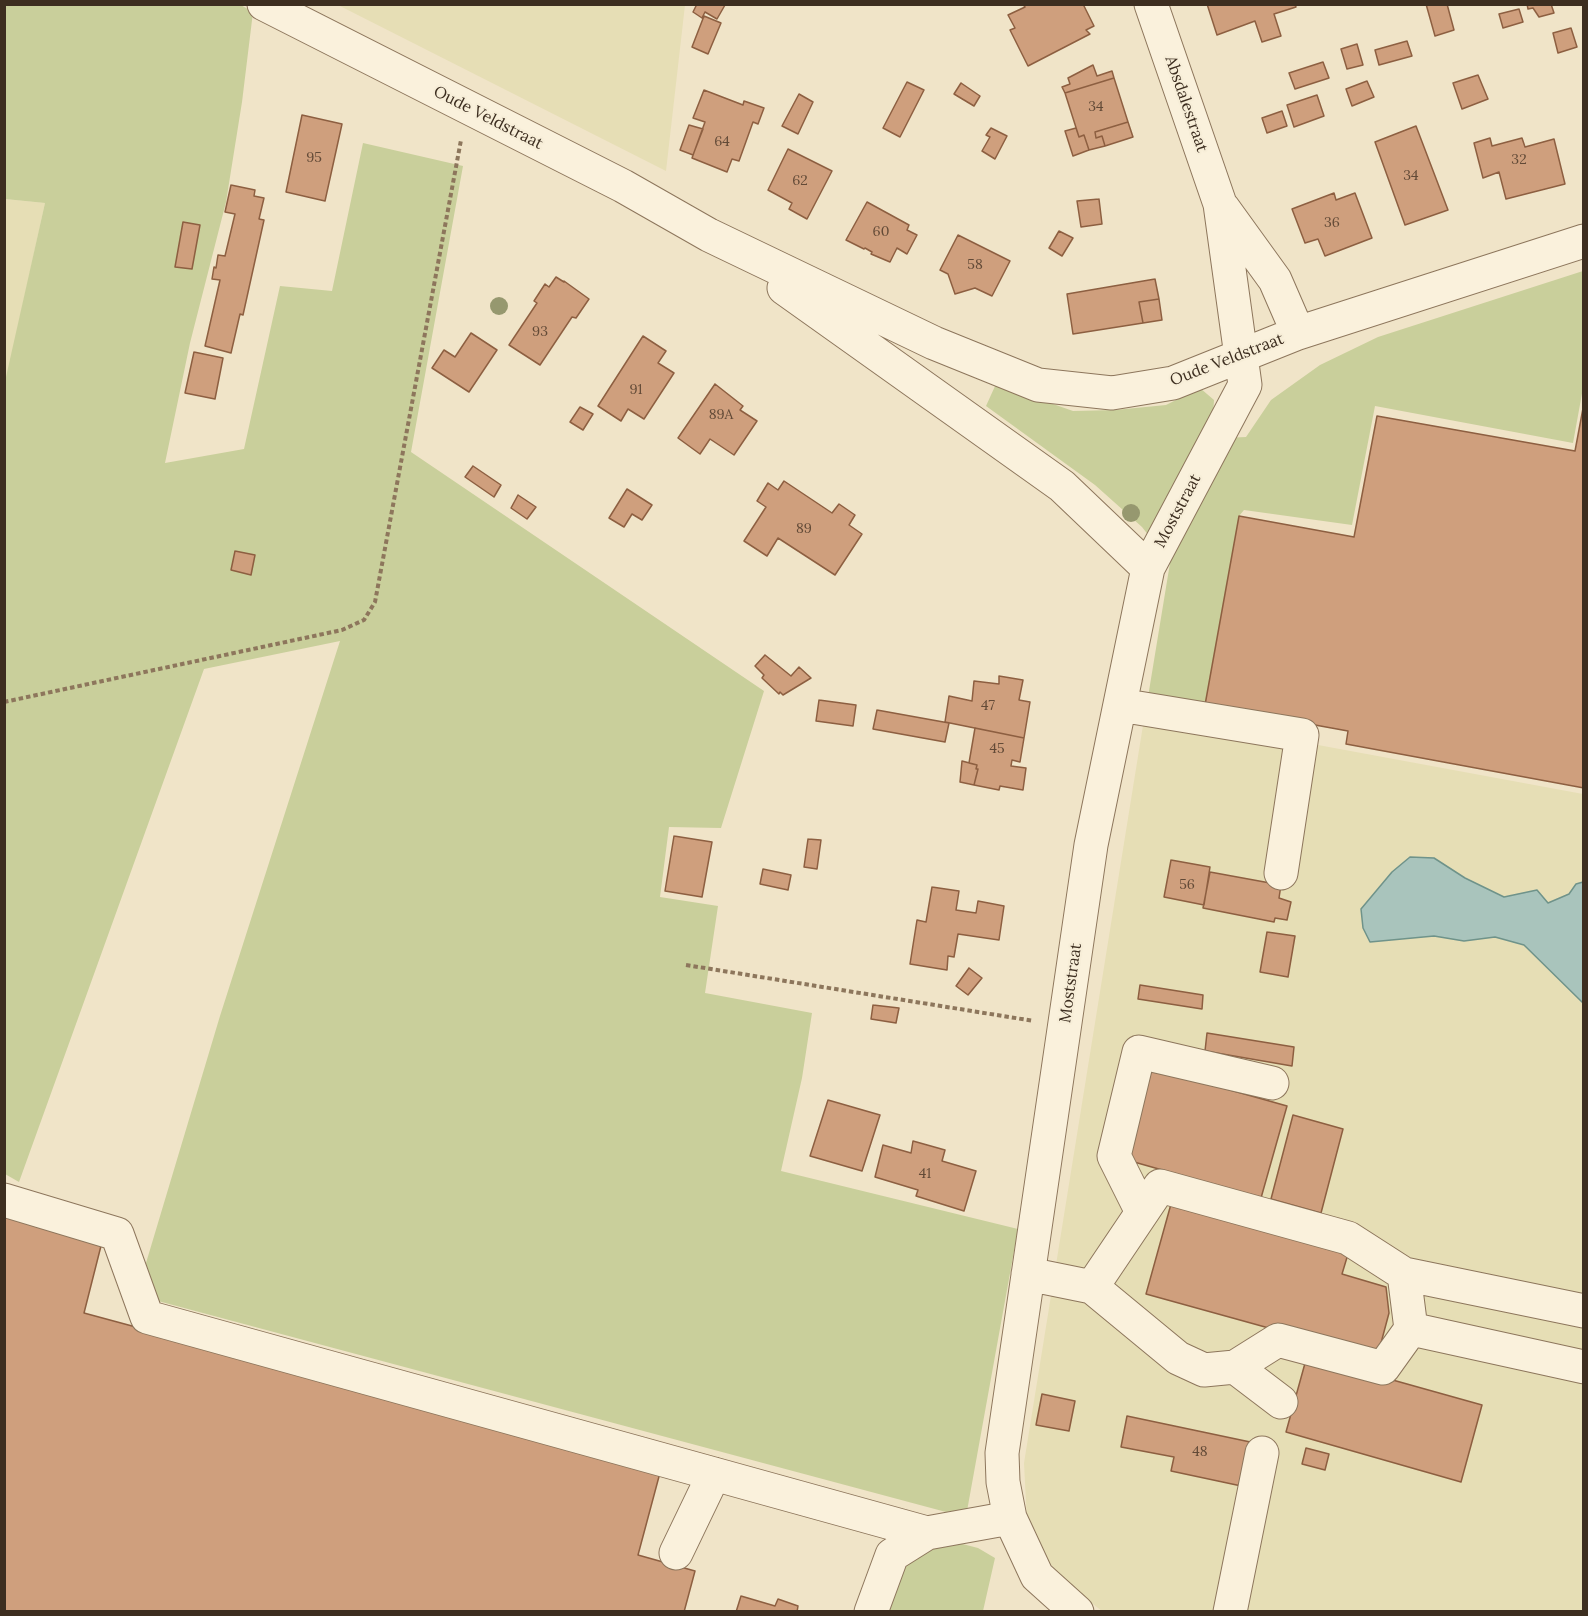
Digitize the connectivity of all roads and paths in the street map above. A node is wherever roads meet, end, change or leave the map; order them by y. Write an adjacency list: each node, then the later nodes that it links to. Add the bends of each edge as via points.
1 (264, 4): 3 (street, Oude Veldstraat)
2 (1151, 4): 4 (street, Absdalestraat)
3 (474, 111): 5 (street, Oude Veldstraat, via 623,186); 10 (path, via 461,140 375,602 364,620 342,630)
4 (1220, 204): 7 (street, Absdalestraat, via 1275,280); 8 (street, Absdalestraat)
5 (709, 235): 8 (street, Oude Veldstraat, via 934,343 1038,385 1112,393 1173,382); 9 (street, Oude Veldstraat, via 1062,486)
6 (1584, 241): 7 (street, Oude Veldstraat)
7 (1298, 333): 8 (street, Oude Veldstraat)
8 (1240, 356): 9 (street, Moststraat, via 1245,385)
9 (1149, 568): 11 (street, Moststraat)
10 (4, 702)
11 (1120, 705): 12 (street, via 1302,735); 14 (street, Moststraat, via 1091,845)
12 (1281, 873)
13 (686, 965): 14 (path)
14 (1065, 1026): 19 (street, Moststraat)
15 (1272, 1083): 17 (street, via 1139,1052 1114,1156)
16 (4, 1200): 27 (street, via 117,1234 147,1317)
17 (1142, 1212): 18 (street, via 1160,1186 1348,1238); 20 (street)
18 (1404, 1274): 21 (street); 22 (street)
19 (1028, 1275): 20 (street); 28 (street, Moststraat, via 1002,1453)
20 (1092, 1287): 23 (street, via 1178,1358 1204,1370)
21 (1584, 1311)
22 (1411, 1329): 23 (street, via 1383,1368 1278,1340); 24 (street)
23 (1235, 1367): 25 (street)
24 (1584, 1367)
25 (1281, 1402)
26 (1262, 1453): 33 (street)
27 (714, 1474): 29 (street); 30 (street)
28 (1010, 1518): 29 (street); 32 (street, Moststraat, via 1037,1576)
29 (927, 1533): 31 (street, via 892,1555)
30 (676, 1552)
31 (871, 1611)
32 (1077, 1611)
33 (1230, 1611)

